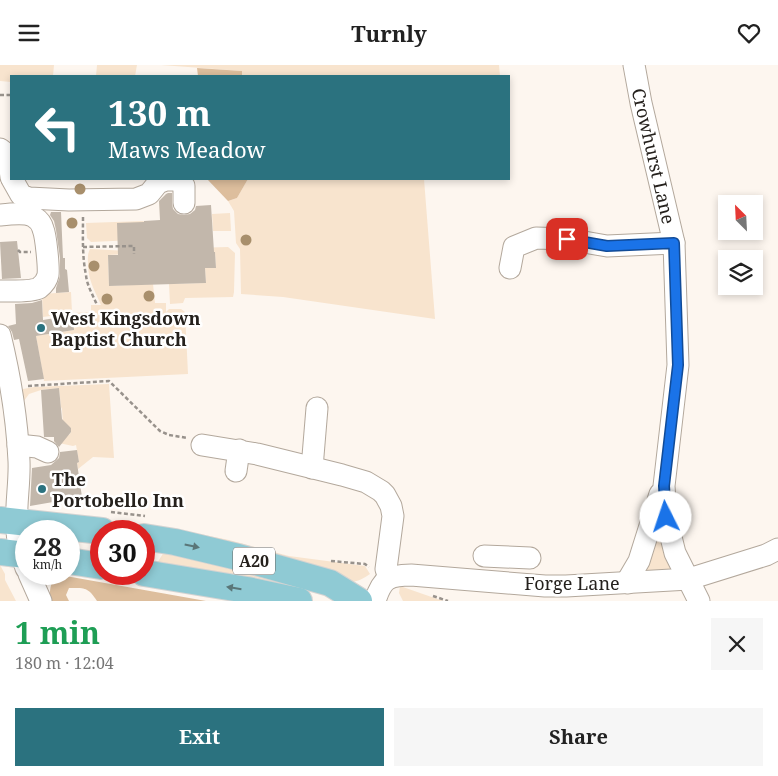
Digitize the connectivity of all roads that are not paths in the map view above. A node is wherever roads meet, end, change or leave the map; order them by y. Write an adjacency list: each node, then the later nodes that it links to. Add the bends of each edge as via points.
1 (634, 65): 9 (street, Crowhurst Lane)
2 (0, 149): 3 (street, via 8,155)
3 (10, 166)
4 (13, 180): 5 (street, via 20,195 29,198 82,200 136,199 149,194 158,183)
5 (166, 180)
6 (176, 180): 7 (street, via 184,186)
7 (184, 203)
8 (0, 215): 11 (street, via 33,215 42,224 48,273 39,288)
9 (674, 243): 10 (street, via 607,246 536,238 514,247); 20 (street, Crowhurst Lane, via 678,365)
10 (510, 268)
11 (0, 291)
12 (0, 335): 14 (street, via 12,391)
13 (317, 408): 18 (street)
14 (18, 445): 17 (street); 21 (street)
15 (202, 445): 16 (street)
16 (239, 450): 18 (street); 19 (street)
17 (48, 452)
18 (312, 468): 28 (street, via 366,481 385,495 393,516 386,569)
19 (236, 471)
20 (664, 486): 29 (street, Crowhurst Lane, via 671,540); 31 (street, Crowhurst Lane, via 639,561)
21 (17, 520)
22 (155, 542): 35 (main road, A20, one-way to 35, via 175,542 330,583)
23 (778, 549): 29 (street, Forge Lane)
24 (484, 556): 25 (street)
25 (505, 557): 26 (street); 30 (street)
26 (530, 559)
27 (155, 575): 34 (main road, A20, one-way to 27)
28 (389, 578): 30 (street, Forge Lane, via 411,575); 36 (street, via 380,587)
29 (689, 579): 31 (street, Forge Lane); 37 (street, Crowhurst Lane)
30 (504, 582): 31 (street, Forge Lane, via 566,586)
31 (628, 583)
32 (34, 585): 33 (street)
33 (41, 601)
34 (299, 601)
35 (359, 601)
36 (376, 601)
37 (699, 601)

